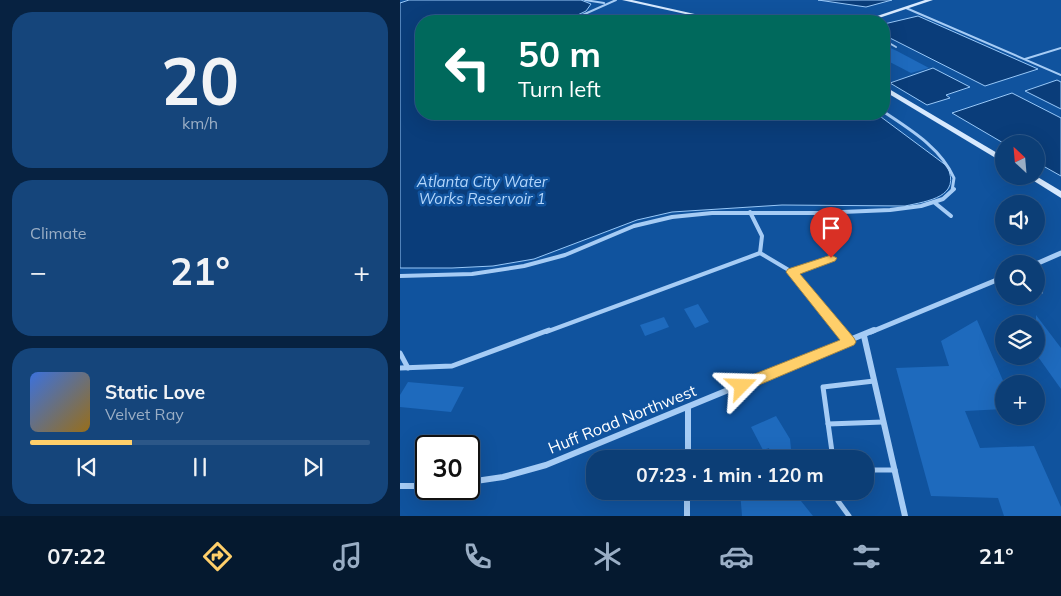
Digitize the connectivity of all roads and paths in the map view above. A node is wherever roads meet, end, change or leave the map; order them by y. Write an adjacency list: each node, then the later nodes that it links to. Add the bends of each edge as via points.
1 (585, 0): 5 (lane, via 601,4)
2 (616, 0): 5 (lane)
3 (625, 0): 8 (main road)
4 (930, 0): 6 (main road)
5 (611, 2): 7 (lane)
6 (906, 8): 9 (main road); 13 (lane)
7 (582, 15)
8 (695, 15)
9 (884, 15)
10 (890, 43): 11 (lane)
11 (896, 46)
12 (1061, 48): 13 (lane)
13 (1024, 59): 14 (lane)
14 (1061, 75)
15 (890, 92): 17 (main road)
16 (890, 116): 20 (lane, via 933,148 951,170 955,188 949,198)
17 (995, 156)
18 (1045, 185): 19 (main road)
19 (1061, 195)
20 (935, 203): 21 (lane, via 896,211); 22 (lane)
21 (750, 212): 23 (lane, via 762,236); 28 (lane, via 658,220 544,262 498,272)
22 (951, 216)
23 (760, 253): 27 (lane); 34 (lane, via 452,366)
24 (1061, 253): 26 (street)
25 (831, 258): 27 (lane)
26 (1045, 260)
27 (792, 272): 31 (lane)
28 (400, 276)
29 (995, 281): 30 (street, Huff Road Northwest)
30 (864, 336): 31 (street, Huff Road Northwest); 35 (street)
31 (850, 342): 36 (street, Huff Road Northwest)
32 (400, 353): 34 (lane)
33 (400, 368): 34 (lane)
34 (408, 368)
35 (874, 381): 37 (street); 38 (lane, via 823,387)
36 (688, 408): 39 (street); 43 (street, Huff Road Northwest, via 546,465)
37 (884, 422): 38 (lane); 42 (street)
38 (828, 424): 40 (lane)
39 (688, 450)
40 (831, 450)
41 (874, 470): 42 (lane)
42 (894, 470): 50 (street)
43 (480, 480)
44 (400, 486): 45 (street)
45 (415, 486)
46 (687, 500): 48 (street)
47 (838, 500): 49 (lane)
48 (687, 516)
49 (849, 516)
50 (905, 516)

